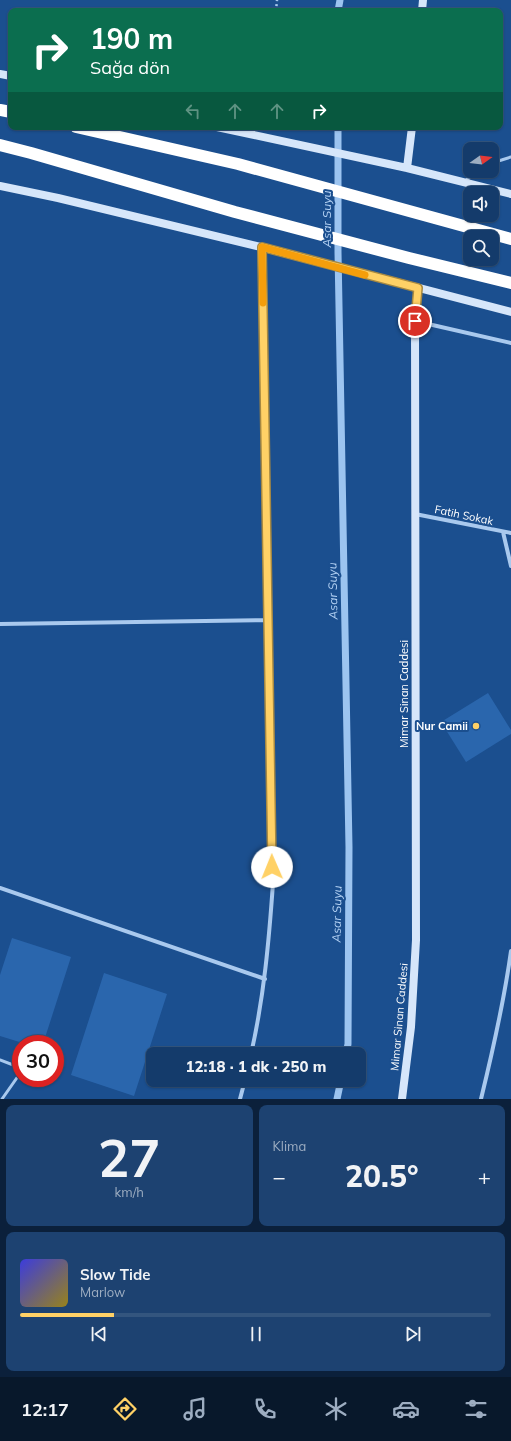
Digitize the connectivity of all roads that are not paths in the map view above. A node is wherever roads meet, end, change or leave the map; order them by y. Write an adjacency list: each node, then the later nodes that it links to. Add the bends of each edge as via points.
1 (89, 130): 12 (highway, via 238,164)
2 (229, 130): 7 (main road)
3 (412, 130): 7 (main road)
4 (0, 145): 14 (highway, via 235,212)
5 (511, 157): 6 (lane)
6 (499, 161)
7 (407, 168): 9 (main road)
8 (469, 178): 9 (lane)
9 (464, 182): 11 (main road)
10 (0, 186): 13 (main road)
11 (511, 194)
12 (511, 239)
13 (262, 247): 15 (main road); 23 (street)
14 (511, 283)
15 (418, 288): 16 (main road); 17 (main road, Mimar Sinan Caddesi)
16 (511, 312)
17 (415, 321): 18 (street); 19 (main road, Mimar Sinan Caddesi)
18 (511, 343)
19 (414, 514): 20 (street, Fatih Sokak); 35 (main road, Mimar Sinan Caddesi, via 416,940 411,1027)
20 (502, 532): 21 (street, Fatih Sokak); 22 (street)
21 (511, 533)
22 (511, 566)
23 (268, 620): 24 (street); 27 (street, via 273,883)
24 (0, 624)
25 (0, 888): 27 (street)
26 (511, 951): 36 (street, via 506,986)
27 (265, 979): 28 (street)
28 (253, 1047)
29 (0, 1060): 30 (lane)
30 (12, 1065)
31 (12, 1085): 33 (lane)
32 (243, 1087): 34 (street)
33 (2, 1099)
34 (240, 1099)
35 (402, 1099)
36 (481, 1099)

